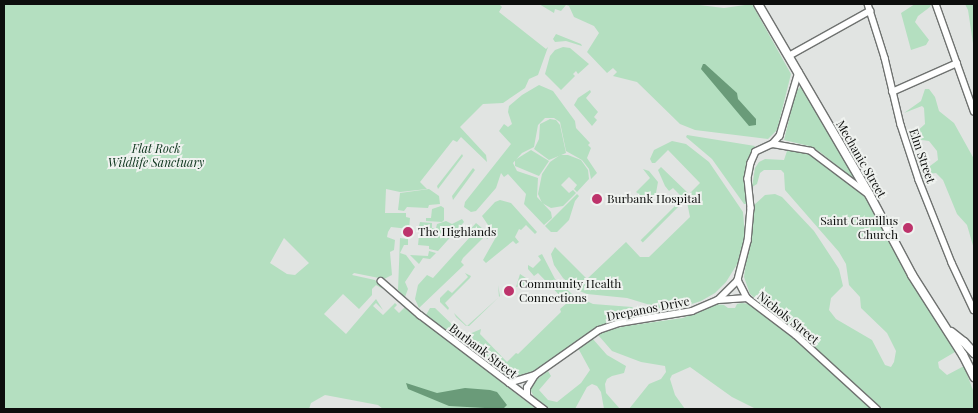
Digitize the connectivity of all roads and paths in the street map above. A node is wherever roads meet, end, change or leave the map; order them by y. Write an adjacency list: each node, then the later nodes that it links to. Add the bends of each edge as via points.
1 (868, 4): 4 (street, Elm Street)
2 (936, 4): 6 (street)
3 (761, 5): 5 (main road, Mechanic Street)
4 (870, 11): 5 (street); 8 (street, Elm Street, via 886,58)
5 (789, 56): 7 (main road, Mechanic Street)
6 (957, 63): 8 (street); 9 (street)
7 (798, 72): 10 (street, via 782,132); 11 (main road, Mechanic Street)
8 (892, 92): 16 (street, Elm Street, via 933,216)
9 (974, 111)
10 (773, 144): 11 (street, via 811,150); 12 (street, via 756,152 751,163 748,179 750,219)
11 (869, 194): 17 (main road, Mechanic Street, via 912,275)
12 (738, 280): 14 (street, Nichols Street); 15 (street, Drepanos Drive)
13 (381, 281): 21 (street, Burbank Street)
14 (748, 298): 15 (street, Drepanos Drive); 24 (street, Nichols Street, via 796,336)
15 (718, 300): 19 (street, Drepanos Drive, via 692,311 620,323 599,330)
16 (974, 310)
17 (947, 330): 18 (main road); 20 (main road, Mechanic Street)
18 (974, 353)
19 (535, 375): 21 (street, Drepanos Drive); 22 (street)
20 (974, 377)
21 (509, 383): 22 (street, Burbank Street)
22 (527, 396): 23 (street, Burbank Street)
23 (544, 409)
24 (877, 409)

